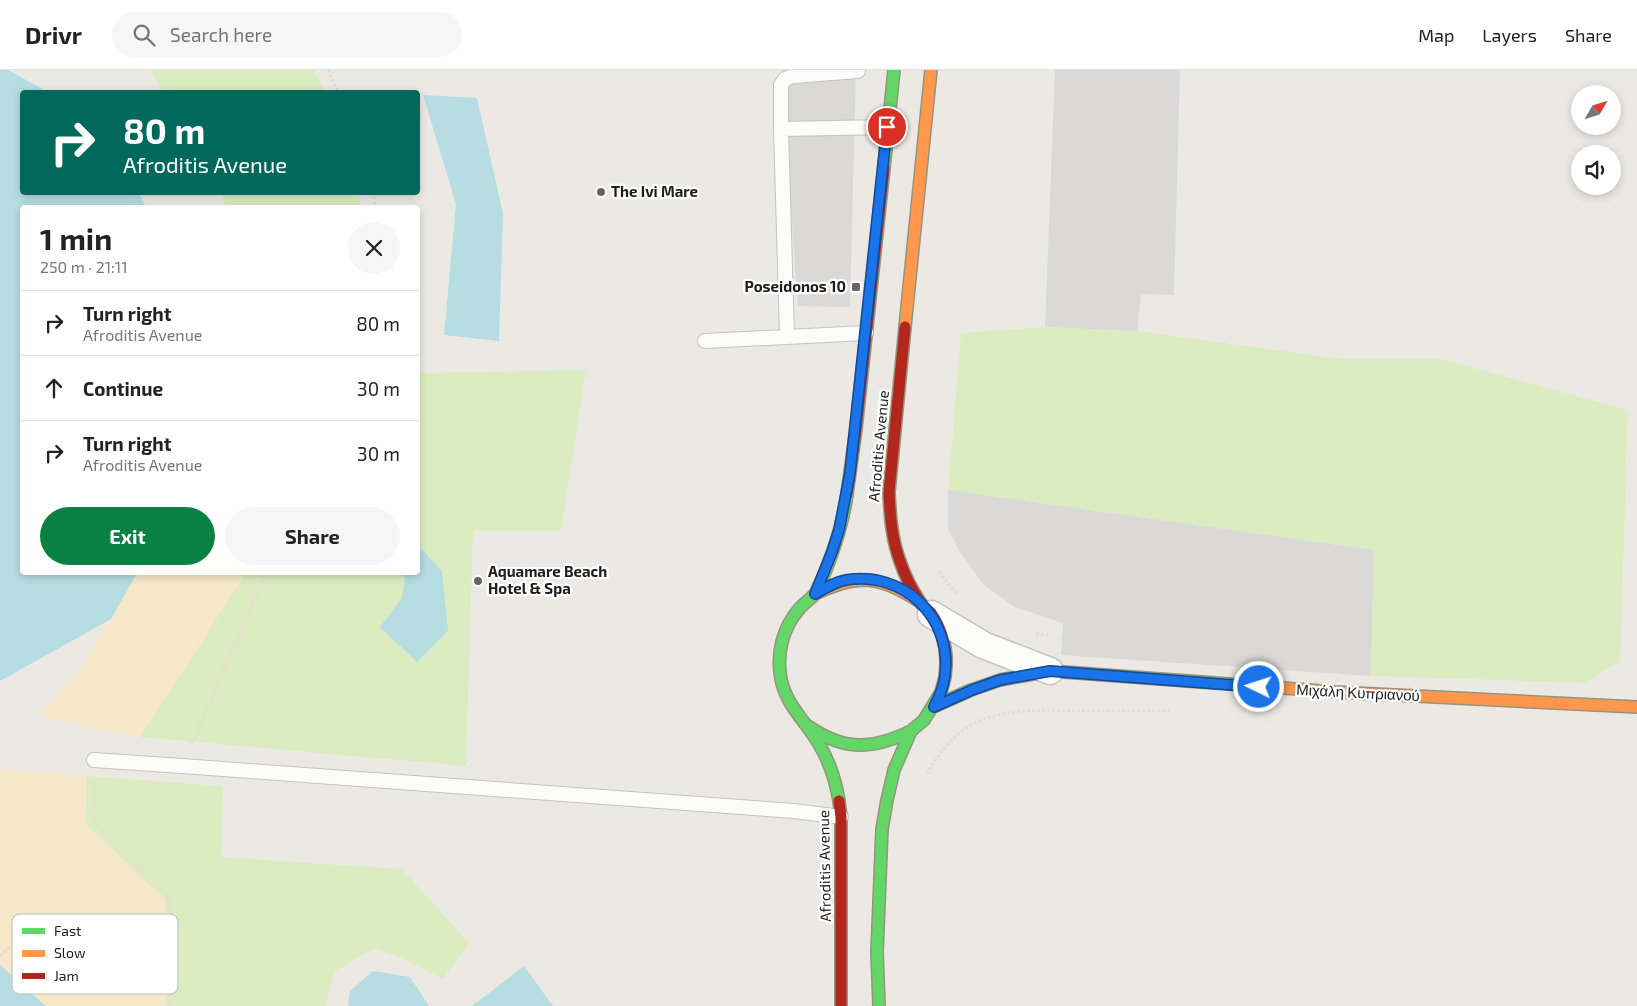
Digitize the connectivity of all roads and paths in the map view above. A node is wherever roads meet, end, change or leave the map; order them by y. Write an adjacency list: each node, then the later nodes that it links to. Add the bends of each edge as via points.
1 (328, 70): 5 (path)
2 (894, 70): 6 (main road, Afroditis Avenue)
3 (931, 70): 15 (main road, Afroditis Avenue, via 889,492 893,539 901,565)
4 (858, 71): 7 (lane, via 785,79 782,85)
5 (337, 90)
6 (887, 127): 7 (lane); 8 (main road, Afroditis Avenue)
7 (781, 129): 9 (lane)
8 (866, 333): 9 (lane); 13 (main road, Afroditis Avenue, via 846,500 832,552)
9 (787, 336): 10 (lane)
10 (705, 341)
11 (938, 570): 14 (path)
12 (265, 575): 25 (path)
13 (815, 594): 15 (main road, via 845,580 877,580 907,592); 22 (main road, Afroditis Avenue, via 802,604 788,624 780,648 781,680 786,696)
14 (959, 596)
15 (925, 608): 18 (street, Μιχάλη Κυπριανού, via 983,645); 19 (main road, Afroditis Avenue, via 938,629 946,660 941,692)
16 (1028, 633): 17 (path)
17 (1050, 635)
18 (1050, 671): 19 (main road, Μιχάλη Κυπριανού, via 1000,680); 20 (main road, Μιχάλη Κυπριανού, via 1335,692)
19 (934, 707): 23 (main road, Afroditis Avenue)
20 (1637, 707)
21 (1049, 710): 26 (path, via 1014,712 975,723 939,753)
22 (805, 723): 23 (main road, via 833,740 857,746 881,744); 27 (main road, Afroditis Avenue, via 828,761 836,784)
23 (911, 731): 32 (main road, Afroditis Avenue, via 894,770 882,829)
24 (94, 760): 25 (lane); 28 (path, via 94,824 169,898)
25 (182, 766): 27 (lane)
26 (924, 780)
27 (841, 817): 31 (main road, Afroditis Avenue)
28 (169, 914)
29 (12, 946): 30 (path)
30 (0, 956)
31 (841, 1006)
32 (878, 1006)

